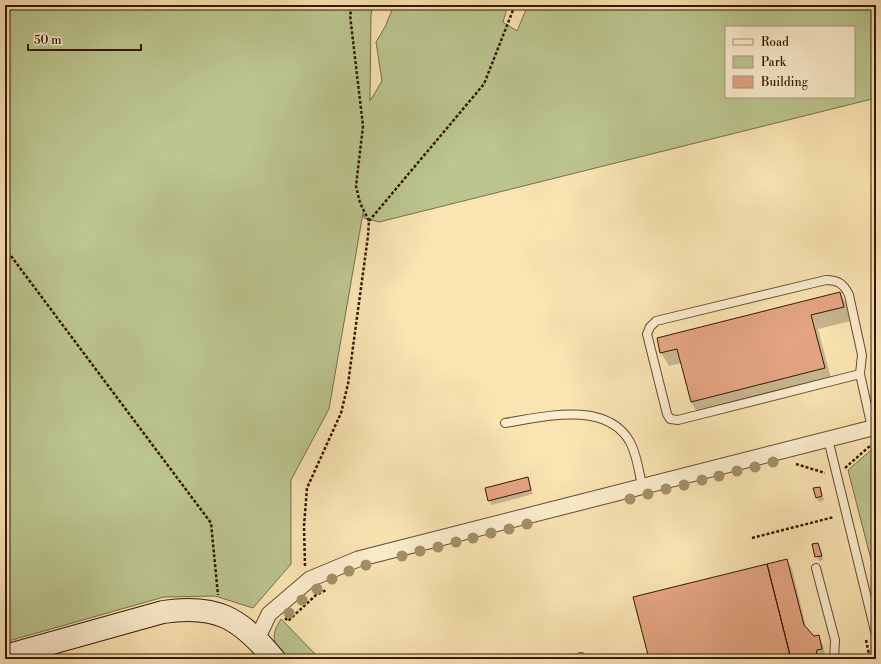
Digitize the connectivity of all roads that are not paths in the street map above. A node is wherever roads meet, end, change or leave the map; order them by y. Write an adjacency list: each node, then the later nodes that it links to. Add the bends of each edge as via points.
1 (860, 374): 1 (lane, via 862,354 849,295 846,288 834,280 656,322 647,334 670,419 678,420); 3 (lane)
2 (506, 423): 5 (lane, via 574,415 606,420 618,427 629,441)
3 (874, 427): 4 (street)
4 (828, 439): 5 (street); 7 (lane)
5 (642, 486): 8 (street, via 358,559 310,579 269,614)
6 (816, 568): 11 (lane, via 835,640)
7 (876, 634)
8 (257, 639): 9 (main road, via 220,613 187,608 163,612); 10 (main road)
9 (5, 656)
10 (274, 659)
11 (834, 659)

